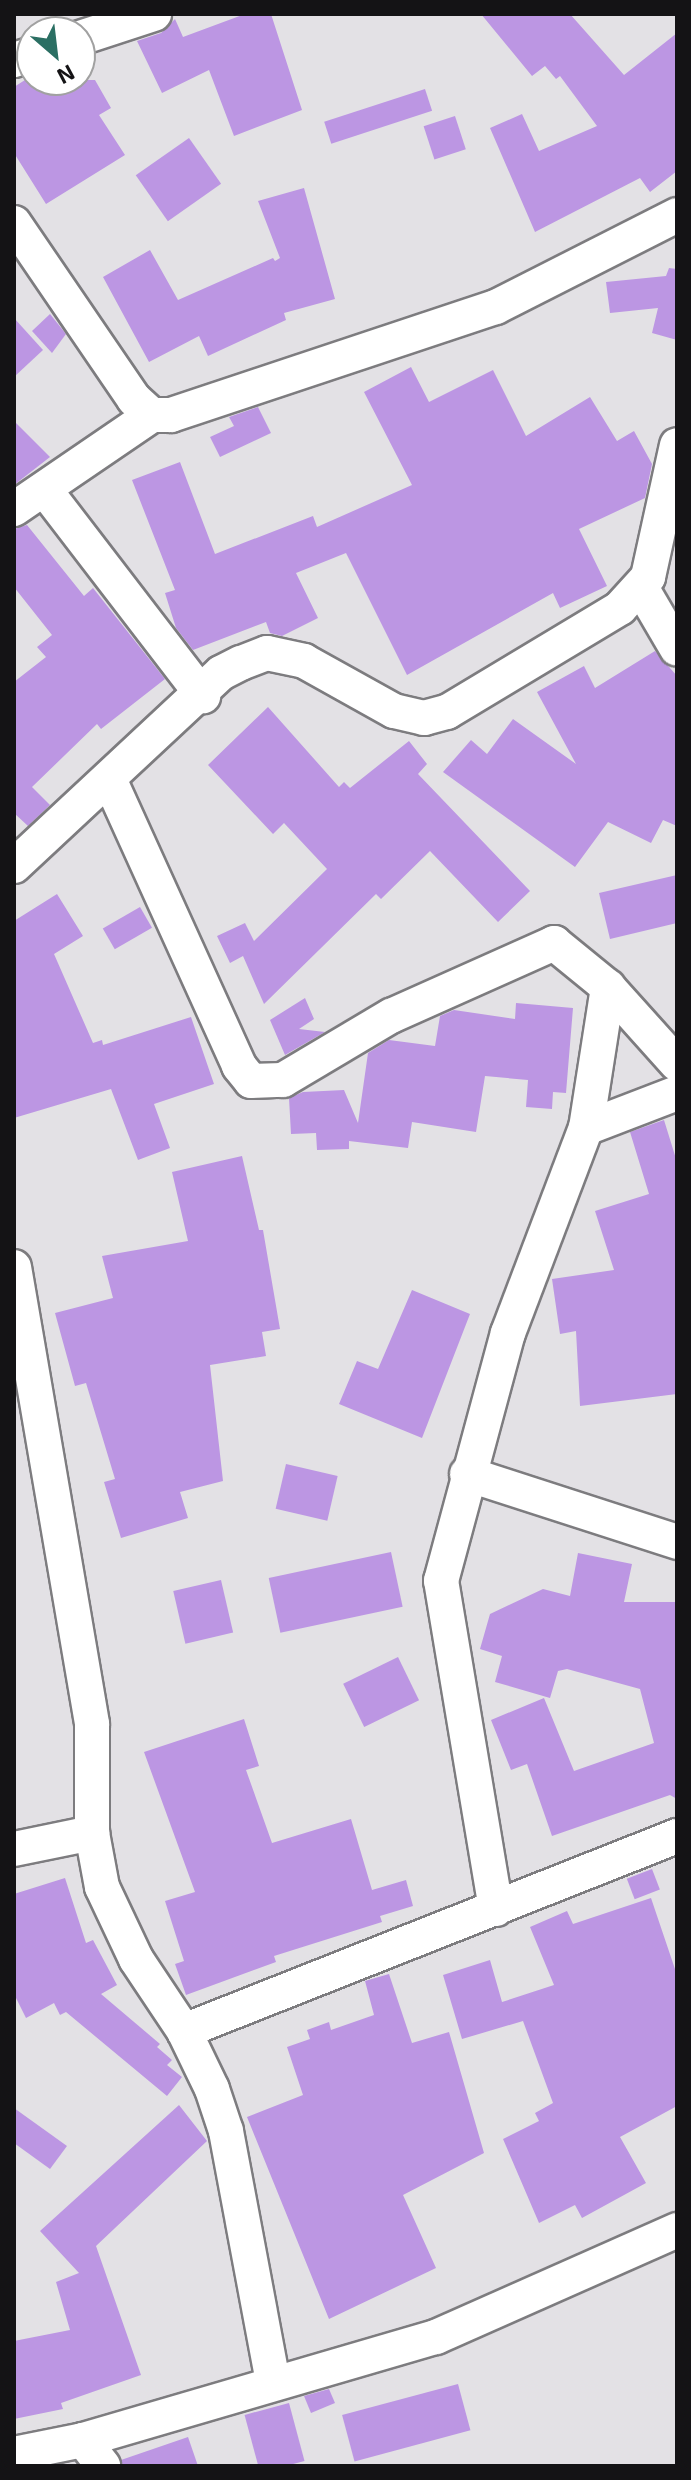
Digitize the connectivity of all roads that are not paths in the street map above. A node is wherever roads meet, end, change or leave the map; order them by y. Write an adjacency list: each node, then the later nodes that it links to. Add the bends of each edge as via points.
1 (154, 14): 2 (street)
2 (96, 33)
3 (677, 215): 5 (street, via 496,307 171,415)
4 (14, 223): 5 (street, via 134,399)
5 (152, 415): 7 (street)
6 (677, 445): 9 (street)
7 (45, 490): 8 (street); 11 (street)
8 (14, 509)
9 (642, 589): 10 (street); 11 (street, via 447,712 424,718 394,711 304,661 267,653 221,673)
10 (677, 649)
11 (203, 696): 12 (street)
12 (110, 781): 13 (street); 14 (street, via 239,1066 251,1081 283,1080 391,1016 554,943)
13 (14, 866)
14 (608, 987): 15 (street); 17 (street)
15 (677, 1064)
16 (677, 1093): 17 (street)
17 (586, 1128): 19 (street, via 508,1333)
18 (14, 1267): 21 (street, via 92,1724)
19 (467, 1474): 20 (street); 24 (street, via 441,1581)
20 (677, 1542)
21 (92, 1833): 23 (street); 25 (street, via 102,1887 136,1959)
22 (677, 1836): 24 (street)
23 (14, 1849)
24 (496, 1909): 25 (street)
25 (184, 2031): 27 (street, via 226,2131)
26 (677, 2230): 27 (street, via 436,2337)
27 (273, 2381): 28 (street)
28 (93, 2453): 29 (street)
29 (14, 2454)

